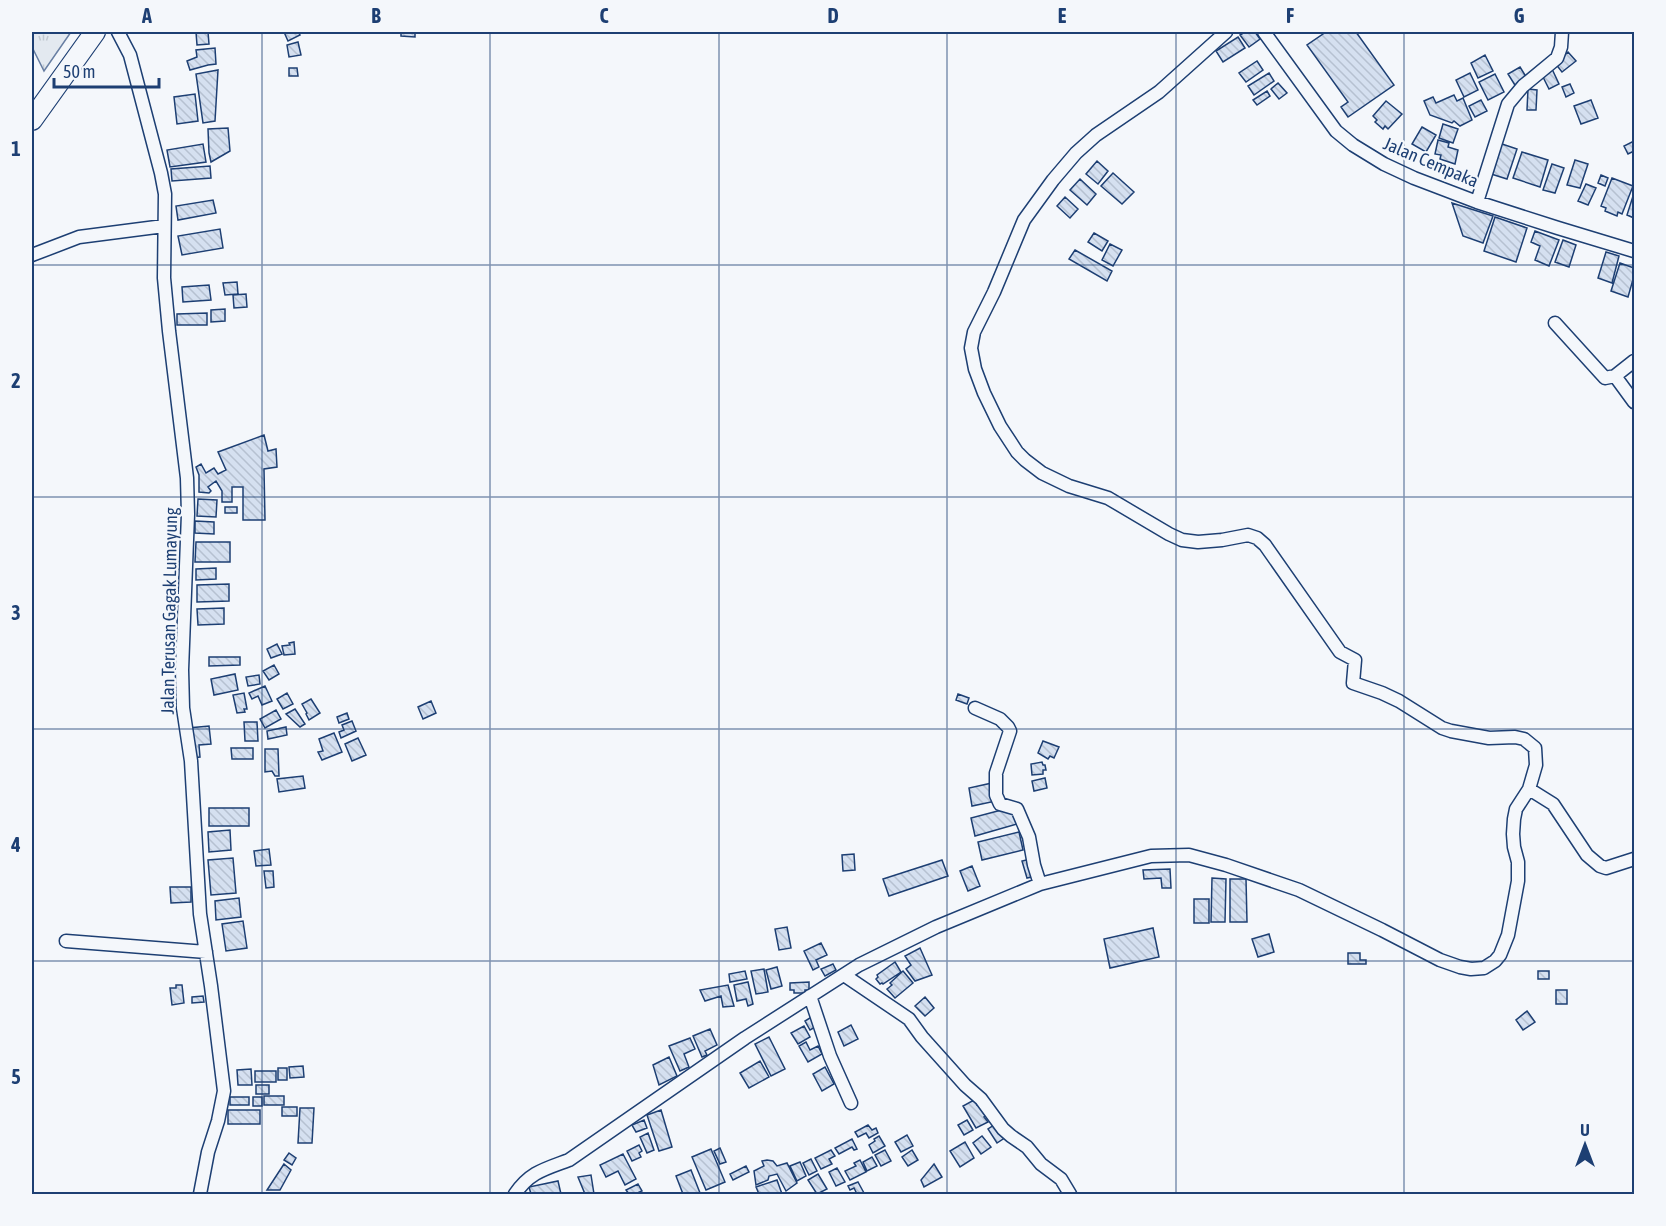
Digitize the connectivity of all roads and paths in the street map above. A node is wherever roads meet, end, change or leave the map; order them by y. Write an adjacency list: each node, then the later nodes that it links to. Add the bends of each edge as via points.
1 (95, 32): 6 (main road)
2 (118, 32): 8 (street, Jalan Terusan Gagak Lumayung, via 130,56 161,173)
3 (1226, 32): 16 (street, via 1159,92 1076,153 1024,220 974,332 972,357 984,393 1017,452 1042,473 1108,498 1182,540 1198,542 1248,535 1257,538 1340,652 1355,661 1355,684 1399,701 1451,731 1524,739 1536,752)
4 (1264, 32): 7 (street, Jalan Cempaka, via 1336,131 1353,145 1414,178)
5 (1562, 32): 7 (street, via 1557,58 1508,104)
6 (34, 112)
7 (1477, 202): 9 (street, Jalan Cempaka)
8 (164, 226): 10 (street, via 79,237); 20 (street, Jalan Terusan Gagak Lumayung, via 164,278 187,478 183,708)
9 (1635, 251)
10 (32, 255)
11 (1555, 323): 13 (street, via 1605,378)
12 (1635, 361): 13 (street)
13 (1615, 376): 14 (street)
14 (1635, 402)
15 (975, 708): 18 (street, via 1000,719 1010,730 996,772 997,800 1017,808 1029,837)
16 (1530, 789): 17 (street, via 1554,804 1587,855 1600,866 1607,868); 18 (street, via 1514,819 1518,881 1509,934 1495,961 1479,969 1460,968 1440,960 1299,890 1189,855 1151,856)
17 (1635, 859)
18 (1040, 884): 21 (street, via 936,927)
19 (66, 941): 20 (street)
20 (206, 952): 24 (street, Jalan Terusan Gagak Lumayung, via 224,1091)
21 (844, 975): 22 (street); 26 (street, via 909,1019 1003,1129 1061,1179)
22 (810, 996): 23 (street); 25 (street, via 569,1160 537,1172)
23 (851, 1103)
24 (200, 1194)
25 (515, 1194)
26 (1070, 1194)

